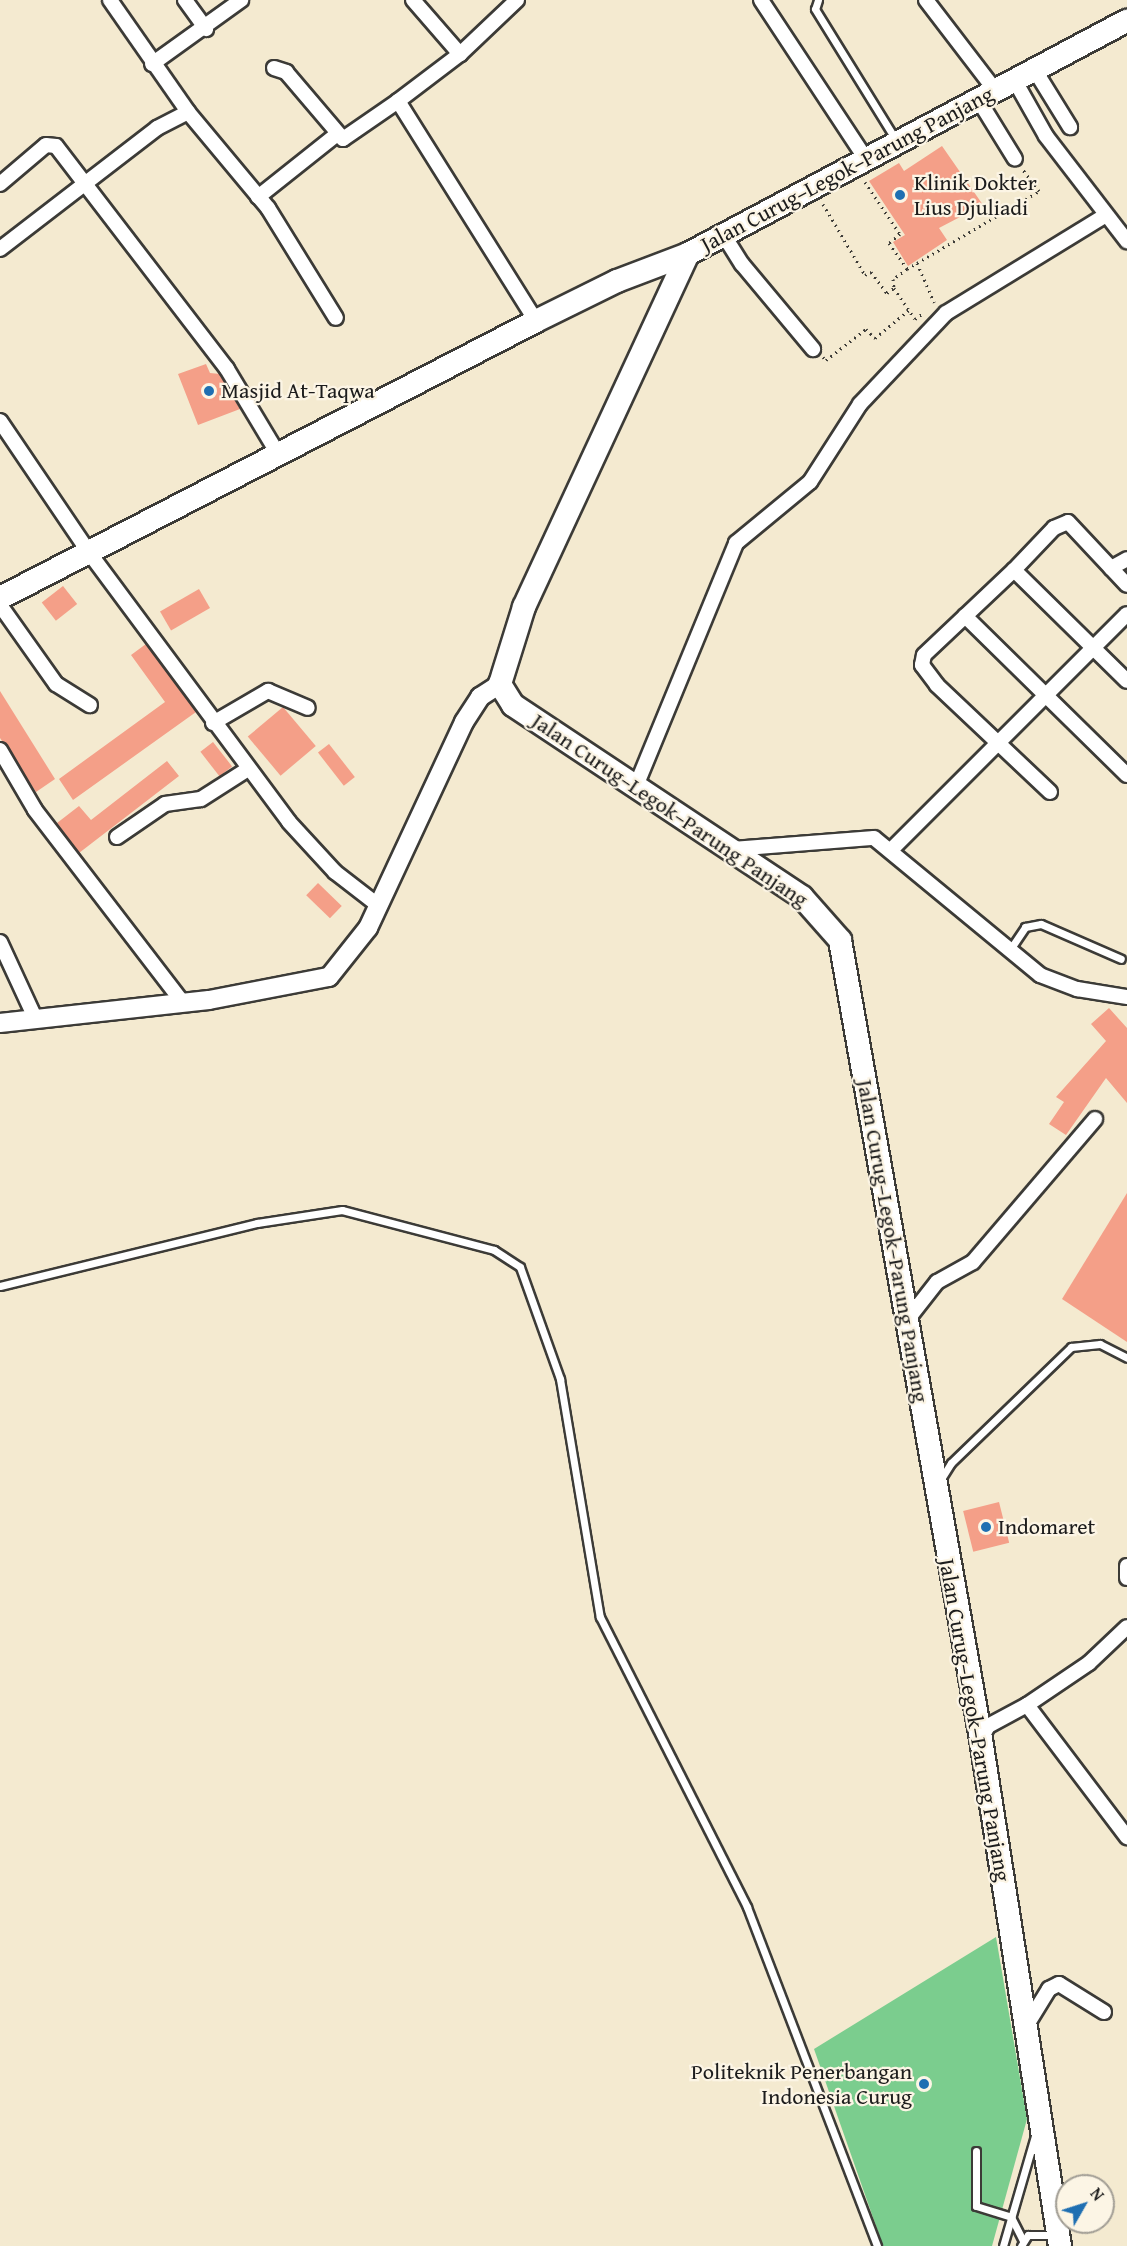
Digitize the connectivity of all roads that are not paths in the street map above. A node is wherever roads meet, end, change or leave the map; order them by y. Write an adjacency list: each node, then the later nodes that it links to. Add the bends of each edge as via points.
1 (110, 0): 12 (street)
2 (185, 0): 10 (street)
3 (241, 0): 10 (street)
4 (413, 0): 11 (street)
5 (517, 0): 11 (street)
6 (761, 0): 22 (street)
7 (818, 0): 20 (lane, via 815,9)
8 (926, 0): 15 (street)
9 (1127, 21): 14 (main road, Jalan Curug–Legok–Parung Panjang)
10 (206, 29): 12 (street)
11 (460, 54): 16 (street)
12 (152, 64): 17 (street)
13 (274, 68): 19 (street, via 286,72)
14 (1036, 72): 15 (main road, Jalan Curug–Legok–Parung Panjang); 18 (street)
15 (996, 90): 20 (main road, Jalan Curug–Legok–Parung Panjang); 21 (street); 26 (street)
16 (398, 101): 19 (street, via 348,136); 32 (street)
17 (188, 112): 24 (street); 25 (street)
18 (1070, 127)
19 (336, 135): 25 (street)
20 (898, 142): 22 (main road, Jalan Curug–Legok–Parung Panjang)
21 (1015, 159)
22 (860, 162): 27 (main road, Jalan Curug–Legok–Parung Panjang)
23 (0, 184): 24 (street, via 51,144)
24 (81, 185): 29 (street); 35 (street, via 227,369)
25 (258, 197): 31 (street)
26 (1104, 216): 28 (street); 56 (street, via 941,309 860,404 810,482 736,543)
27 (730, 232): 30 (main road, Jalan Curug–Legok–Parung Panjang); 33 (street, via 728,242 742,264)
28 (1127, 241)
29 (2, 245)
30 (688, 254): 32 (main road); 47 (main road, Jalan Curug–Legok–Parung Panjang, via 524,607)
31 (336, 318)
32 (536, 321): 35 (main road)
33 (813, 349)
34 (0, 421): 36 (street)
35 (278, 454): 36 (main road)
36 (88, 551): 41 (main road); 51 (street)
37 (1127, 559): 38 (street)
38 (1112, 568): 39 (street, via 1074,526 1061,522); 40 (street)
39 (1014, 570): 44 (street); 45 (street)
40 (1127, 585)
41 (0, 598)
42 (0, 605): 49 (street, via 56,684)
43 (1127, 614): 45 (street)
44 (965, 616): 48 (street); 52 (street, via 924,655 922,665)
45 (1094, 650): 46 (street); 48 (street)
46 (1127, 681)
47 (500, 684): 56 (main road, Jalan Curug–Legok–Parung Panjang, via 513,705); 61 (street, via 480,697 464,722)
48 (1045, 695): 52 (street); 55 (street)
49 (90, 705)
50 (308, 708): 51 (street, via 268,691)
51 (213, 723): 54 (street)
52 (998, 744): 57 (street); 60 (street)
53 (0, 750): 66 (street, via 35,810)
54 (248, 769): 58 (street, via 201,799 165,804); 61 (street, via 335,872)
55 (1127, 775)
56 (636, 786): 59 (main road, Jalan Curug–Legok–Parung Panjang)
57 (1050, 792)
58 (117, 837)
59 (733, 849): 60 (street, via 868,838); 71 (main road, Jalan Curug–Legok–Parung Panjang, via 802,897 840,940)
60 (892, 849): 63 (street)
61 (379, 906): 66 (street, via 357,948 329,977)
62 (0, 942): 67 (street)
63 (1009, 951): 64 (lane, via 1025,927 1041,924); 65 (street, via 1040,975 1077,989)
64 (1121, 959)
65 (1127, 997)
66 (183, 1003): 67 (street)
67 (36, 1020): 68 (street)
68 (0, 1023)
69 (1095, 1119): 71 (street, via 988,1245 961,1271 938,1282)
70 (0, 1286): 87 (lane, via 257,1224 342,1210 495,1250 520,1267 560,1379 600,1617 747,1907)
71 (909, 1319): 73 (main road, Jalan Curug–Legok–Parung Panjang)
72 (1127, 1358): 73 (lane, via 1100,1344 1071,1347 951,1463)
73 (934, 1490): 78 (main road, Jalan Curug–Legok–Parung Panjang)
74 (1127, 1566): 75 (street)
75 (1127, 1578)
76 (1127, 1628): 77 (street, via 1089,1663)
77 (1027, 1705): 78 (street, via 988,1726); 79 (street)
78 (981, 1739): 81 (main road, Jalan Curug–Legok–Parung Panjang)
79 (1127, 1837)
80 (1104, 2012): 81 (street, via 1064,1985 1054,1986)
81 (1024, 2030): 82 (main road, Jalan Curug–Legok–Parung Panjang)
82 (1040, 2119): 84 (lane); 85 (main road, Jalan Curug–Legok–Parung Panjang)
83 (976, 2151): 84 (lane, via 976,2206)
84 (1011, 2217): 86 (lane); 88 (lane)
85 (1059, 2241): 86 (lane, via 1039,2232)
86 (1022, 2243)
87 (877, 2246)
88 (1003, 2246)

